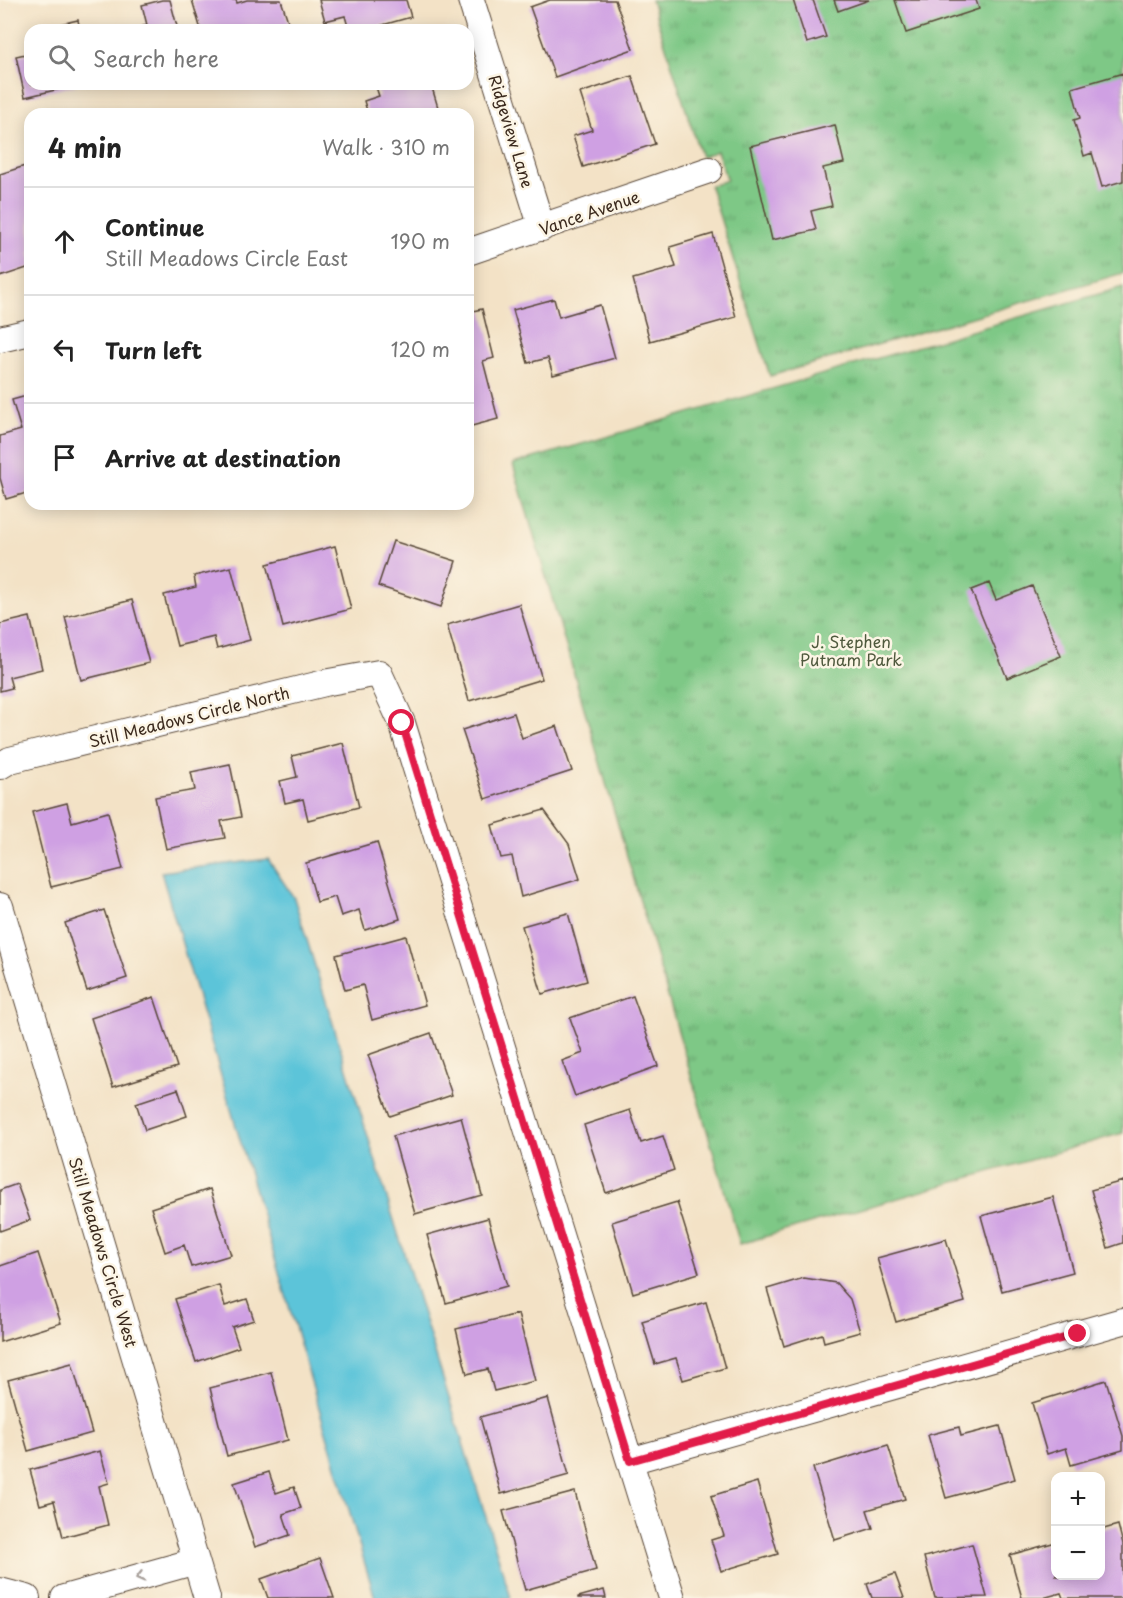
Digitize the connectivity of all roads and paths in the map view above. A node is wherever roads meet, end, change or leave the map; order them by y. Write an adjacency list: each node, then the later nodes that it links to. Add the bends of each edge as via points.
1 (471, 0): 3 (street, Ridgeview Lane)
2 (709, 170): 3 (street, Vance Avenue)
3 (542, 228): 4 (street, Vance Avenue)
4 (474, 250)
5 (24, 333): 6 (street)
6 (0, 339)
7 (0, 766): 10 (street, Still Meadows Circle North, via 10,760 379,672 402,723)
8 (0, 906): 11 (street, Still Meadows Circle West)
9 (1123, 1321): 10 (street)
10 (630, 1461): 16 (street)
11 (196, 1561): 14 (street, one-way to 14); 15 (street, Still Meadows Circle West)
12 (0, 1591): 13 (street)
13 (27, 1598)
14 (64, 1598)
15 (207, 1598)
16 (672, 1598)

